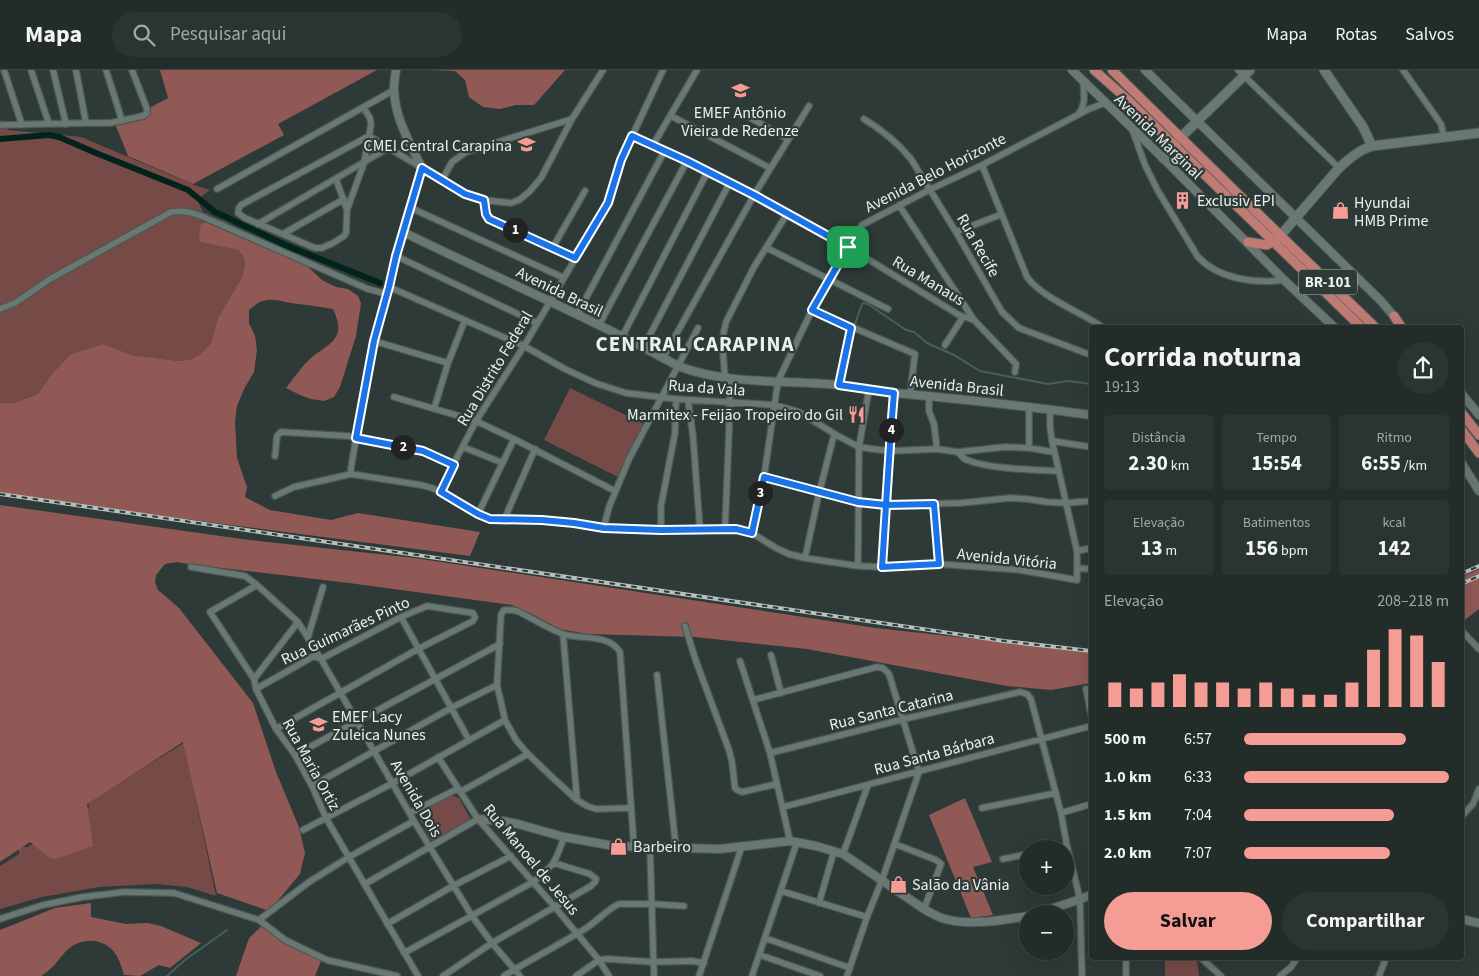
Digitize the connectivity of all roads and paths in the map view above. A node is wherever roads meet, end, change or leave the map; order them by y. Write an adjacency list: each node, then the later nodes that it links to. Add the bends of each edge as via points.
1 (4, 70): 34 (street)
2 (30, 70): 31 (street)
3 (54, 70): 32 (street)
4 (76, 70): 30 (street)
5 (106, 70): 28 (street)
6 (132, 70): 28 (street, via 147,111 142,116)
7 (396, 70): 19 (street)
8 (603, 70): 26 (street)
9 (663, 70): 38 (street, Rua Distrito Federal)
10 (697, 70): 24 (street)
11 (1072, 70): 18 (street, Avenida Marginal)
12 (1094, 70): 42 (main road, BR-101)
13 (1112, 70): 39 (main road, BR-101)
14 (1145, 70): 29 (street)
15 (1324, 70): 44 (main road, via 1363,127)
16 (1403, 70): 40 (street, via 1441,124)
17 (1244, 72): 29 (main road); 53 (street)
18 (1083, 81): 20 (street, Avenida Marginal); 25 (street, via 1083,108)
19 (394, 90): 22 (street); 51 (street, via 399,119)
20 (1105, 103): 25 (street, Avenida Belo Horizonte); 35 (street, Avenida Marginal)
21 (809, 106): 41 (street)
22 (362, 107): 37 (street, via 370,118); 59 (street)
23 (740, 112): 41 (street)
24 (671, 116): 43 (street); 52 (street)
25 (1076, 117): 50 (street, Avenida Belo Horizonte)
26 (572, 119): 56 (street, via 466,152 452,162); 63 (street, via 541,178 530,192 511,203)
27 (864, 119): 58 (street, Rua Recife, via 880,128 903,149)
28 (122, 121): 30 (street)
29 (1198, 121): 39 (main road); 69 (street)
30 (86, 123): 32 (street)
31 (49, 124): 32 (street); 34 (street)
32 (66, 124)
33 (0, 125): 34 (street)
34 (22, 125)
35 (1132, 130): 47 (street, Avenida Marginal); 83 (street, via 1158,191 1198,258 1219,272 1249,280)
36 (1479, 133): 40 (main road)
37 (370, 136): 45 (street); 49 (street); 70 (street, via 241,205 240,215)
38 (632, 136): 43 (street, Rua Manaus); 80 (street, Rua Distrito Federal, via 608,203)
39 (1182, 137): 42 (main road); 74 (main road, BR-101)
40 (1444, 137): 44 (main road)
41 (788, 139): 52 (street)
42 (1174, 145): 47 (main road); 74 (main road, BR-101)
43 (653, 146): 46 (street, Rua Manaus)
44 (1372, 146): 53 (main road)
45 (388, 148): 49 (street); 51 (street)
46 (664, 150): 48 (street, Rua Manaus); 90 (street)
47 (1163, 158): 75 (street, Avenida Marginal)
48 (687, 161): 54 (street, Rua Manaus); 96 (street)
49 (364, 163): 55 (street); 66 (street)
50 (982, 165): 58 (street, Avenida Belo Horizonte); 68 (street)
51 (422, 168): 56 (street); 65 (street)
52 (770, 168): 61 (street)
53 (1338, 168): 69 (main road)
54 (708, 172): 57 (street, Rua Manaus); 104 (street)
55 (336, 179): 62 (street); 70 (street)
56 (442, 180): 63 (street, via 465,194)
57 (730, 182): 61 (street, Rua Manaus); 108 (street)
58 (930, 189): 64 (street, Avenida Belo Horizonte); 72 (street, Rua Recife)
59 (217, 190)
60 (585, 191): 77 (street)
61 (754, 195): 67 (street, Rua Manaus); 110 (street)
62 (344, 199): 66 (street); 73 (street)
63 (484, 200): 77 (street, via 489,219)
64 (899, 205): 76 (street, Avenida Belo Horizonte, via 862,225); 94 (street)
65 (411, 208): 71 (street); 81 (street)
66 (347, 210): 73 (street, via 344,236 333,244 322,248)
67 (786, 214): 76 (street, Rua Manaus); 78 (street)
68 (1002, 214): 72 (street); 97 (street, via 1032,285)
69 (1296, 218): 74 (main road); 91 (street)
70 (258, 224): 73 (street)
71 (404, 232): 79 (street); 86 (street, Avenida Brasil)
72 (956, 232): 109 (street, Rua Recife, via 1002,312 1019,328)
73 (283, 234)
74 (1277, 239): 75 (main road, via 1267,245); 99 (main road, BR-101); 100 (main road, BR-101)
75 (1248, 242): 83 (street, Avenida Marginal)
76 (848, 247): 82 (street, Avenida Belo Horizonte); 92 (street, Rua Manaus)
77 (552, 248): 80 (street)
78 (766, 248): 82 (street); 114 (street, via 723,331)
79 (396, 256): 84 (street); 95 (street)
80 (575, 258): 81 (street, Rua Distrito Federal)
81 (564, 278): 86 (street, Rua Distrito Federal)
82 (829, 279): 88 (street); 89 (street, Avenida Belo Horizonte)
83 (1284, 280): 98 (street, Avenida Marginal)
84 (389, 287): 85 (street); 93 (street, Rua da Vala)
85 (387, 294): 87 (street, via 368,289 201,216 180,211 155,221); 105 (street)
86 (550, 301): 90 (street, Avenida Brasil); 95 (street, Rua Distrito Federal)
87 (0, 309)
88 (888, 309)
89 (812, 310): 103 (street); 115 (street, Avenida Belo Horizonte)
90 (577, 315): 96 (street, Avenida Brasil)
91 (1394, 316): 101 (main road)
92 (963, 317): 94 (street, Rua Manaus); 106 (street)
93 (465, 320): 107 (street, Rua da Vala); 111 (street)
94 (974, 320): 113 (street, via 1016,364)
95 (538, 323): 107 (street, Rua Distrito Federal)
96 (599, 325): 104 (street, Avenida Brasil)
97 (1100, 325)
98 (1331, 325)
99 (1359, 325)
100 (1373, 325)
101 (1401, 325)
102 (698, 328): 112 (street)
103 (851, 328): 116 (street); 119 (street, via 915,354)
104 (622, 338): 108 (street, Avenida Brasil)
105 (374, 341): 111 (street); 138 (street)
106 (945, 345)
107 (524, 346): 123 (street, Rua da Vala, via 595,383 626,393); 134 (street, Rua Distrito Federal)
108 (643, 348): 110 (street, Avenida Brasil)
109 (1089, 354)
110 (664, 358): 112 (street, Avenida Brasil)
111 (448, 363): 129 (street)
112 (678, 366): 114 (street, Avenida Brasil); 123 (street)
113 (1014, 372)
114 (728, 378): 115 (street, Avenida Brasil); 126 (street)
115 (778, 381): 116 (street, Avenida Brasil); 127 (street, Avenida Belo Horizonte)
116 (839, 385): 117 (street, Avenida Brasil)
117 (869, 389): 118 (street, Avenida Brasil); 142 (street)
118 (894, 393): 119 (street, Avenida Brasil); 147 (street)
119 (910, 394): 120 (street, Avenida Brasil)
120 (929, 396): 128 (street, Avenida Brasil); 146 (street)
121 (394, 397): 129 (street)
122 (1464, 397): 133 (street)
123 (661, 398): 124 (street, Rua da Vala); 158 (street)
124 (676, 399): 125 (street, Rua da Vala); 172 (street, via 676,433 661,506)
125 (688, 400): 126 (street, Rua da Vala); 173 (street)
126 (729, 403): 127 (street, Rua da Vala); 171 (street)
127 (775, 405): 136 (street, Rua da Vala, via 799,412); 157 (street, Avenida Belo Horizonte)
128 (1029, 407): 130 (street, Avenida Brasil); 144 (street)
129 (434, 408): 134 (street)
130 (1050, 409): 131 (street, Avenida Brasil); 140 (street)
131 (1089, 415)
132 (1464, 416): 137 (main road)
133 (1479, 416)
134 (476, 421): 139 (street); 141 (street, Rua Distrito Federal)
135 (1464, 434): 150 (main road)
136 (834, 435): 142 (street, Rua da Vala); 161 (street)
137 (1479, 435)
138 (356, 438): 151 (street, via 281,432 277,436); 153 (street, via 423,451); 156 (street)
139 (514, 439): 145 (street); 152 (street)
140 (1052, 441): 143 (street); 149 (street)
141 (463, 447): 152 (street); 153 (street, Rua Distrito Federal)
142 (859, 447): 147 (street, Rua da Vala); 164 (street)
143 (1089, 447)
144 (1029, 448): 148 (street); 149 (street)
145 (535, 449): 158 (street); 169 (street)
146 (937, 449): 147 (street, Rua da Vala); 148 (street, Rua da Vala)
147 (889, 451): 167 (street)
148 (958, 452): 155 (street, via 965,460 984,464)
149 (1054, 452): 155 (street)
150 (1479, 453)
151 (275, 456)
152 (503, 464): 168 (street)
153 (454, 465): 160 (street, Rua Distrito Federal)
154 (1464, 467): 159 (street)
155 (1058, 470): 165 (street)
156 (352, 474): 160 (street, Avenida Vitória, via 421,485); 162 (street, via 294,487)
157 (764, 477): 161 (street); 174 (street, Avenida Belo Horizonte)
158 (615, 490): 170 (street)
159 (1479, 491)
160 (441, 492): 168 (street, Avenida Vitória)
161 (819, 493): 164 (street); 177 (street)
162 (275, 496)
163 (1089, 501): 165 (street)
164 (858, 502): 167 (street); 179 (street)
165 (1066, 503): 166 (street, via 1010,498); 176 (street)
166 (934, 504): 167 (street); 178 (street)
167 (886, 505): 181 (street)
168 (478, 514): 169 (street, Avenida Vitória)
169 (504, 520): 170 (street, Avenida Vitória, via 542,520)
170 (604, 528): 172 (street, Avenida Vitória)
171 (725, 529): 173 (street, Avenida Vitória); 174 (street, Avenida Vitória)
172 (661, 530): 173 (street, Avenida Vitória)
173 (700, 530)
174 (752, 533): 177 (street, Avenida Vitória, via 788,554)
175 (1089, 548): 176 (street, Avenida Vitória)
176 (1077, 551): 182 (street, Avenida Vitória)
177 (805, 558): 179 (street, Avenida Vitória)
178 (939, 564): 181 (street, Avenida Vitória); 182 (street, Avenida Vitória, via 1020,570 1077,580)
179 (858, 566): 181 (street, Avenida Vitória)
180 (190, 567): 184 (street, Avenida Dois, via 245,576)
181 (882, 567)
182 (1077, 568): 183 (street)
183 (1089, 569)
184 (257, 585): 187 (street, Avenida Dois); 199 (street, Rua Maria Ortiz, via 210,612)
185 (323, 587): 191 (street)
186 (401, 617): 193 (street); 193 (street, Rua Guimarães Pinto, via 427,606 472,613 475,617 474,621); 196 (street, Rua Guimarães Pinto)
187 (298, 622): 191 (street, Avenida Dois); 199 (street)
188 (685, 626): 223 (street, via 729,750 735,788 742,792)
189 (1464, 633): 194 (street)
190 (564, 634): 192 (street, via 512,610 504,610); 229 (street); 232 (street, via 608,642 620,652)
191 (308, 637): 196 (street, Avenida Dois)
192 (500, 644): 200 (street); 201 (street)
193 (418, 649): 200 (street); 204 (street)
194 (1479, 650)
195 (771, 655): 205 (street)
196 (321, 659): 202 (street, Rua Guimarães Pinto, via 314,656); 204 (street, Avenida Dois)
197 (740, 661): 206 (street)
198 (657, 675): 249 (street)
199 (254, 679): 202 (street, Rua Maria Ortiz)
200 (435, 679): 208 (street); 211 (street)
201 (497, 685): 208 (street); 210 (street)
202 (256, 689): 213 (street, Rua Maria Ortiz)
203 (1086, 689): 207 (street)
204 (340, 692): 211 (street, Avenida Dois); 213 (street)
205 (781, 693): 206 (street); 209 (street, via 882,668 889,674)
206 (753, 700): 217 (street)
207 (1089, 704)
208 (451, 708): 215 (street); 216 (street)
209 (904, 719): 214 (street, Rua Santa Catarina, via 1020,692 1031,698); 217 (street, Rua Santa Catarina); 221 (street)
210 (505, 720): 215 (street); 218 (street)
211 (357, 721): 216 (street, Avenida Dois); 219 (street)
212 (1089, 727): 214 (street, Rua Santa Bárbara)
213 (276, 729): 219 (street, Rua Maria Ortiz)
214 (1041, 739): 221 (street, Rua Santa Bárbara); 228 (street)
215 (469, 740): 220 (street)
216 (374, 752): 222 (street, Avenida Dois); 225 (street)
217 (770, 753): 223 (street)
218 (528, 754): 227 (street); 229 (street)
219 (294, 755): 225 (street, Rua Maria Ortiz)
220 (438, 757): 222 (street); 227 (street, Rua Manoel de Jesus)
221 (919, 772): 224 (street, Rua Santa Bárbara); 244 (street)
222 (393, 783): 234 (street, Avenida Dois); 237 (street)
223 (777, 784): 231 (street)
224 (868, 785): 231 (street, Rua Santa Bárbara); 251 (street)
225 (312, 786): 237 (street, Rua Maria Ortiz)
226 (1479, 789): 236 (street, via 1473,804)
227 (459, 790): 234 (street); 238 (street, Rua Manoel de Jesus)
228 (1056, 793): 233 (street); 235 (street)
229 (577, 800): 232 (street, via 596,809)
230 (1089, 805): 235 (street)
231 (783, 807): 243 (street)
232 (631, 808): 247 (street)
233 (982, 808)
234 (410, 813): 239 (street, Avenida Dois)
235 (1061, 813): 242 (street)
236 (1464, 814)
237 (326, 818): 240 (street); 254 (street, Rua Maria Ortiz)
238 (478, 819): 241 (street, via 518,824); 246 (street); 252 (street, Rua Manoel de Jesus)
239 (414, 821): 246 (street, Avenida Dois); 254 (street)
240 (303, 830)
241 (564, 837): 247 (street); 256 (street)
242 (1066, 840)
243 (793, 841): 245 (street); 250 (street); 262 (street)
244 (895, 844): 258 (street); 270 (street, via 940,864)
245 (742, 846): 249 (street); 290 (street)
246 (430, 847): 260 (street); 261 (street, Avenida Dois)
247 (634, 847): 248 (street)
248 (650, 848): 249 (street); 266 (street)
249 (676, 848)
250 (834, 850): 251 (street); 265 (street)
251 (843, 854): 258 (street)
252 (511, 856): 259 (street, Rua Manoel de Jesus); 261 (street)
253 (1019, 856): 255 (street)
254 (349, 857): 260 (street, Rua Maria Ortiz); 276 (street)
255 (1003, 860)
256 (554, 863): 259 (street); 268 (street, via 590,874 596,879 591,886)
257 (1074, 875): 264 (street)
258 (882, 880): 270 (street); 273 (street)
259 (533, 882): 268 (street, Rua Manoel de Jesus); 271 (street)
260 (365, 884): 278 (street, Rua Maria Ortiz)
261 (453, 886): 271 (street, Avenida Dois); 278 (street)
262 (781, 891): 265 (street); 280 (street)
263 (1089, 896): 264 (street)
264 (1080, 899): 267 (street); 305 (street)
265 (819, 902): 273 (street)
266 (652, 904): 269 (street); 279 (street, via 619,904); 289 (street)
267 (1062, 905)
268 (554, 906): 279 (street, Rua Manoel de Jesus); 281 (street)
269 (684, 906)
270 (924, 909): 272 (street, via 946,920 990,921)
271 (472, 916): 281 (street, Avenida Dois); 282 (street)
272 (1019, 917)
273 (867, 918): 291 (street)
274 (0, 919): 276 (street, via 83,896 124,892 174,893)
275 (1464, 919): 277 (street)
276 (259, 920): 293 (street, via 285,940 327,960)
277 (1479, 923)
278 (387, 924): 282 (street, Rua Maria Ortiz)
279 (577, 934): 284 (street, Rua Manoel de Jesus); 292 (street)
280 (765, 938): 283 (street); 291 (street)
281 (492, 943): 292 (street, Avenida Dois); 295 (street)
282 (404, 953): 294 (street, Rua Maria Ortiz)
283 (760, 955): 302 (street); 303 (street)
284 (599, 960): 289 (street); 298 (street); 299 (street, Rua Manoel de Jesus)
285 (1126, 960): 306 (street)
286 (1203, 960): 307 (street)
287 (1296, 960): 308 (street)
288 (1385, 960): 309 (street)
289 (653, 962): 290 (street, via 683,960); 300 (street)
290 (704, 963): 301 (street)
291 (850, 968): 304 (street)
292 (514, 969): 296 (street); 297 (street, Avenida Dois)
293 (397, 976)
294 (418, 976)
295 (443, 976)
296 (504, 976)
297 (520, 976)
298 (576, 976)
299 (609, 976)
300 (654, 976)
301 (699, 976)
302 (752, 976)
303 (820, 976)
304 (848, 976)
305 (1082, 976)
306 (1126, 976)
307 (1221, 976)
308 (1280, 976)
309 (1378, 976)

